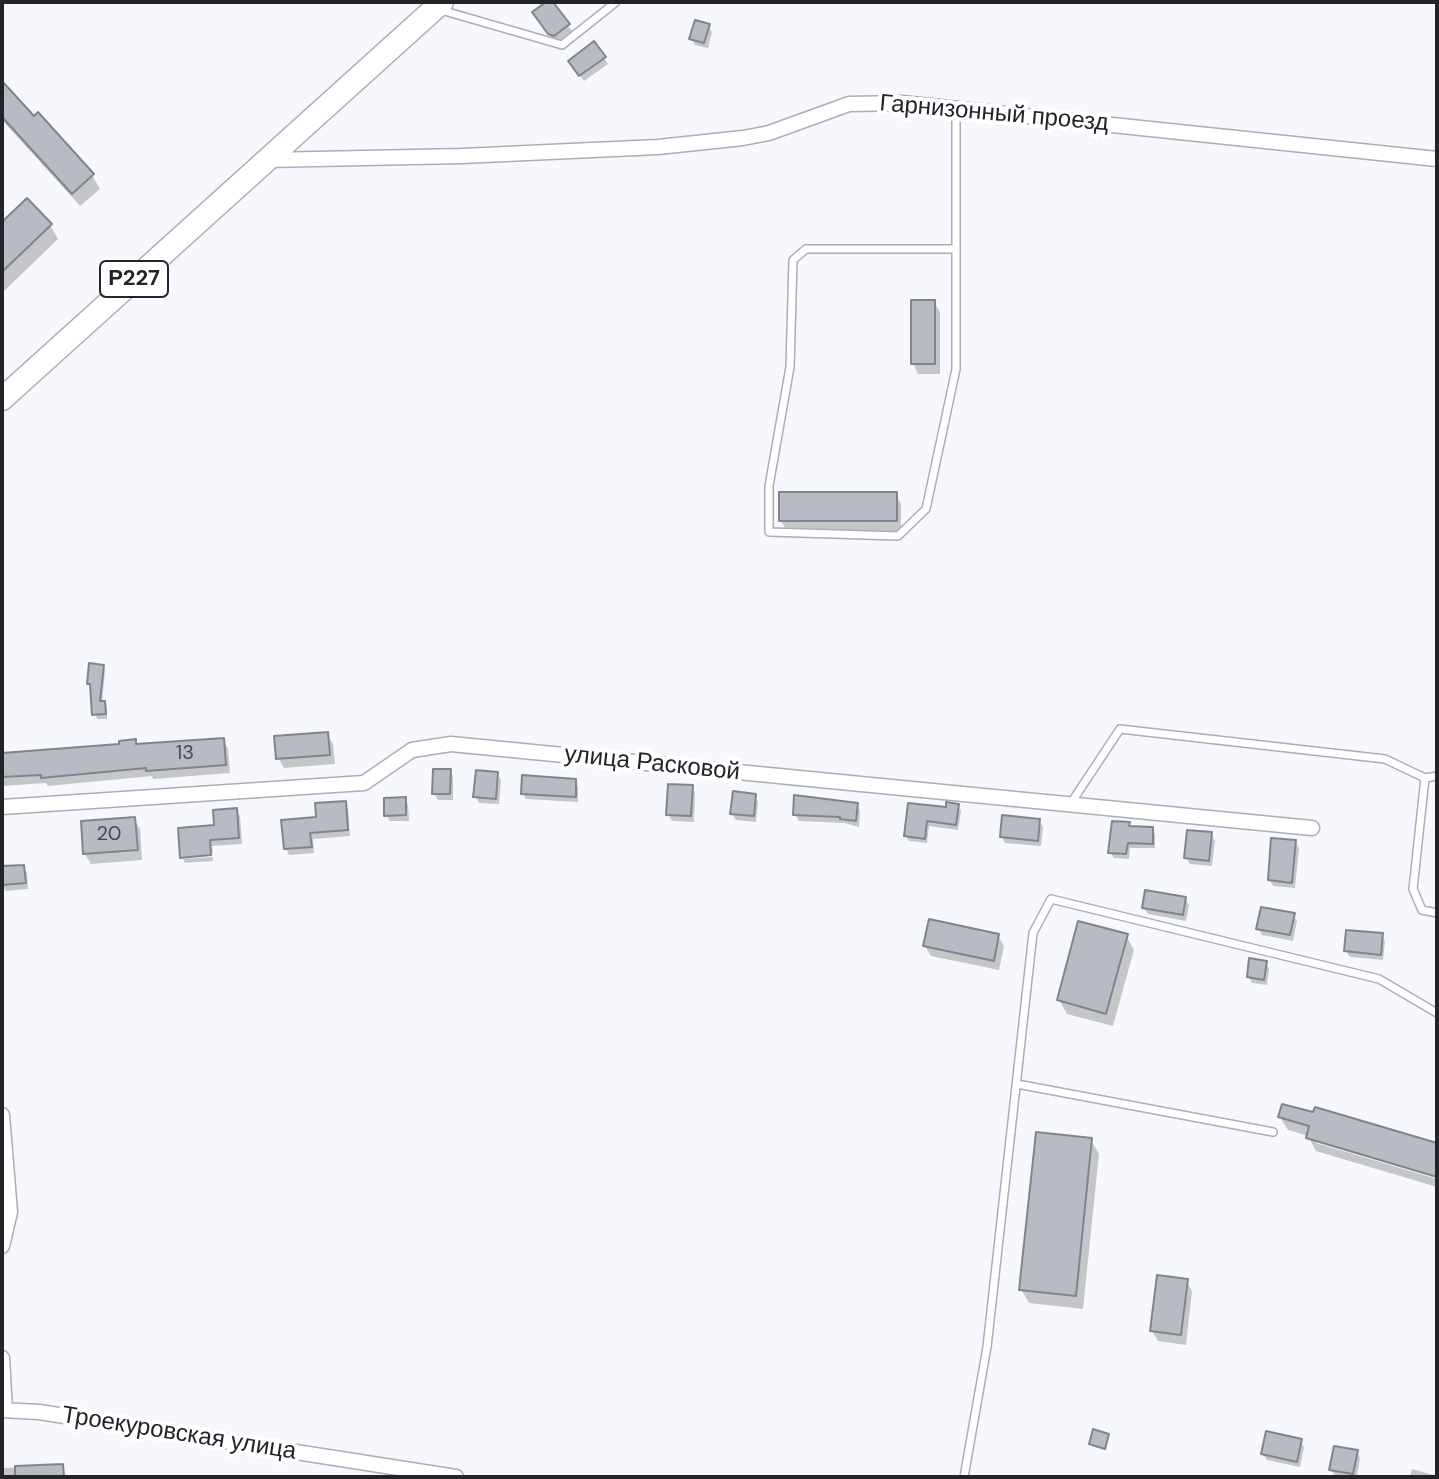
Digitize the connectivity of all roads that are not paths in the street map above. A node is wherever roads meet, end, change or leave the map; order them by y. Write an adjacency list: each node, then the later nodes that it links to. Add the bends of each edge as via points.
1 (616, 2): 2 (lane, via 562,45)
2 (438, 5): 5 (main road, Р227)
3 (956, 107): 4 (street, Гарнизонный проезд); 5 (street, Гарнизонный проезд, via 849,104 769,133 658,147); 6 (lane)
4 (1437, 159)
5 (266, 160): 7 (main road, Р227)
6 (955, 249): 6 (lane, via 956,369 926,509 898,536 769,532 769,486 790,367 793,260 806,249)
7 (2, 399)
8 (1437, 776): 9 (lane)
9 (1425, 778): 10 (lane, via 1385,759 1120,729); 13 (lane, via 1413,889 1422,910)
10 (1069, 804): 11 (street, улица Расковой, via 451,744 412,750 364,783); 12 (street, улица Расковой)
11 (2, 807)
12 (1312, 828)
13 (1437, 913)
14 (1437, 1013): 15 (lane, via 1379,979 1051,899 1033,933)
15 (1017, 1084): 17 (lane); 23 (lane, via 987,1347)
16 (2, 1115): 18 (street, via 10,1212)
17 (1273, 1132)
18 (2, 1246)
19 (2, 1358): 20 (street)
20 (3, 1410): 21 (street, Троекуровская улица)
21 (403, 1473): 22 (street, Троекуровская улица)
22 (456, 1477)
23 (964, 1477)

